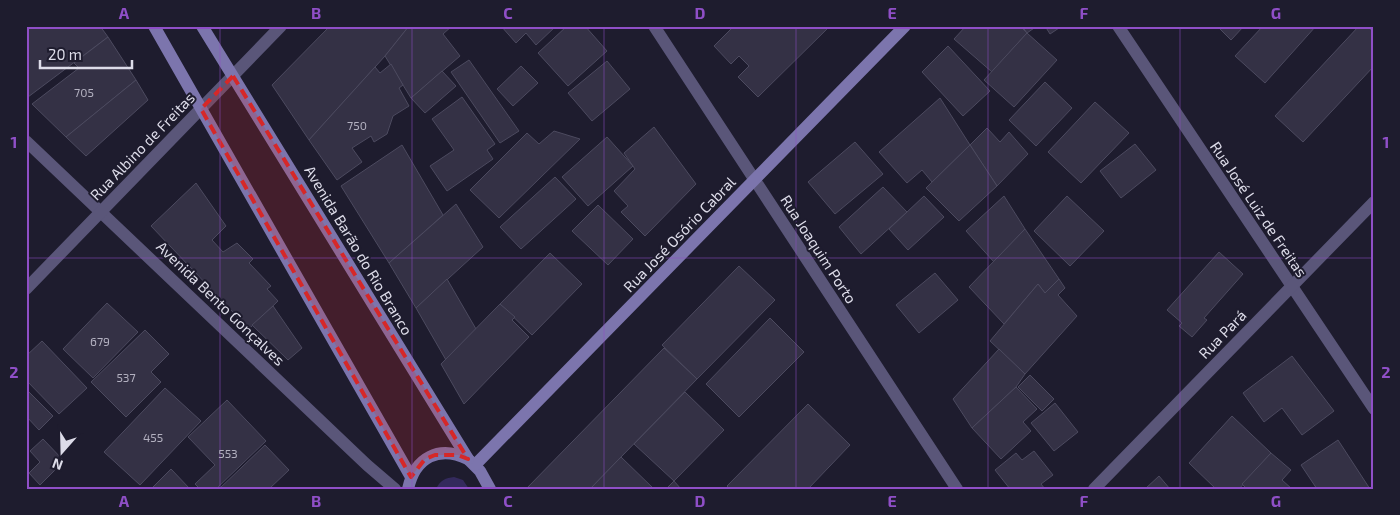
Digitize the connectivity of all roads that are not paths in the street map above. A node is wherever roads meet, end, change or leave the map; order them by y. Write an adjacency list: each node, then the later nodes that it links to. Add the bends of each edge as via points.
1 (154, 26): 8 (main road)
2 (202, 26): 7 (main road, Avenida Barão do Rio Branco)
3 (281, 26): 7 (street, Rua Albino de Freitas)
4 (654, 26): 10 (street, Rua Joaquim Porto)
5 (905, 26): 10 (main road, Rua José Osório Cabral)
6 (1118, 26): 13 (street, Rua José Luiz de Freitas)
7 (233, 76): 8 (street, Rua Albino de Freitas); 16 (main road, Avenida Barão do Rio Branco)
8 (200, 109): 12 (street, Rua Albino de Freitas); 17 (main road)
9 (26, 141): 12 (street, Avenida Bento Gonçalves)
10 (755, 180): 16 (main road, Rua José Osório Cabral); 21 (street, Rua Joaquim Porto)
11 (1374, 202): 13 (street, Rua Pará)
12 (101, 211): 14 (street, Rua Albino de Freitas); 19 (street, Avenida Bento Gonçalves)
13 (1291, 286): 15 (street, Rua José Luiz de Freitas); 22 (street, Rua Pará)
14 (26, 289)
15 (1374, 409)
16 (472, 462): 17 (main road, via 458,454 435,455 416,467); 18 (main road, Avenida Barão do Rio Branco)
17 (409, 483)
18 (485, 483): 20 (main road, Avenida Barão do Rio Branco)
19 (395, 489)
20 (490, 489)
21 (957, 489)
22 (1094, 489)

